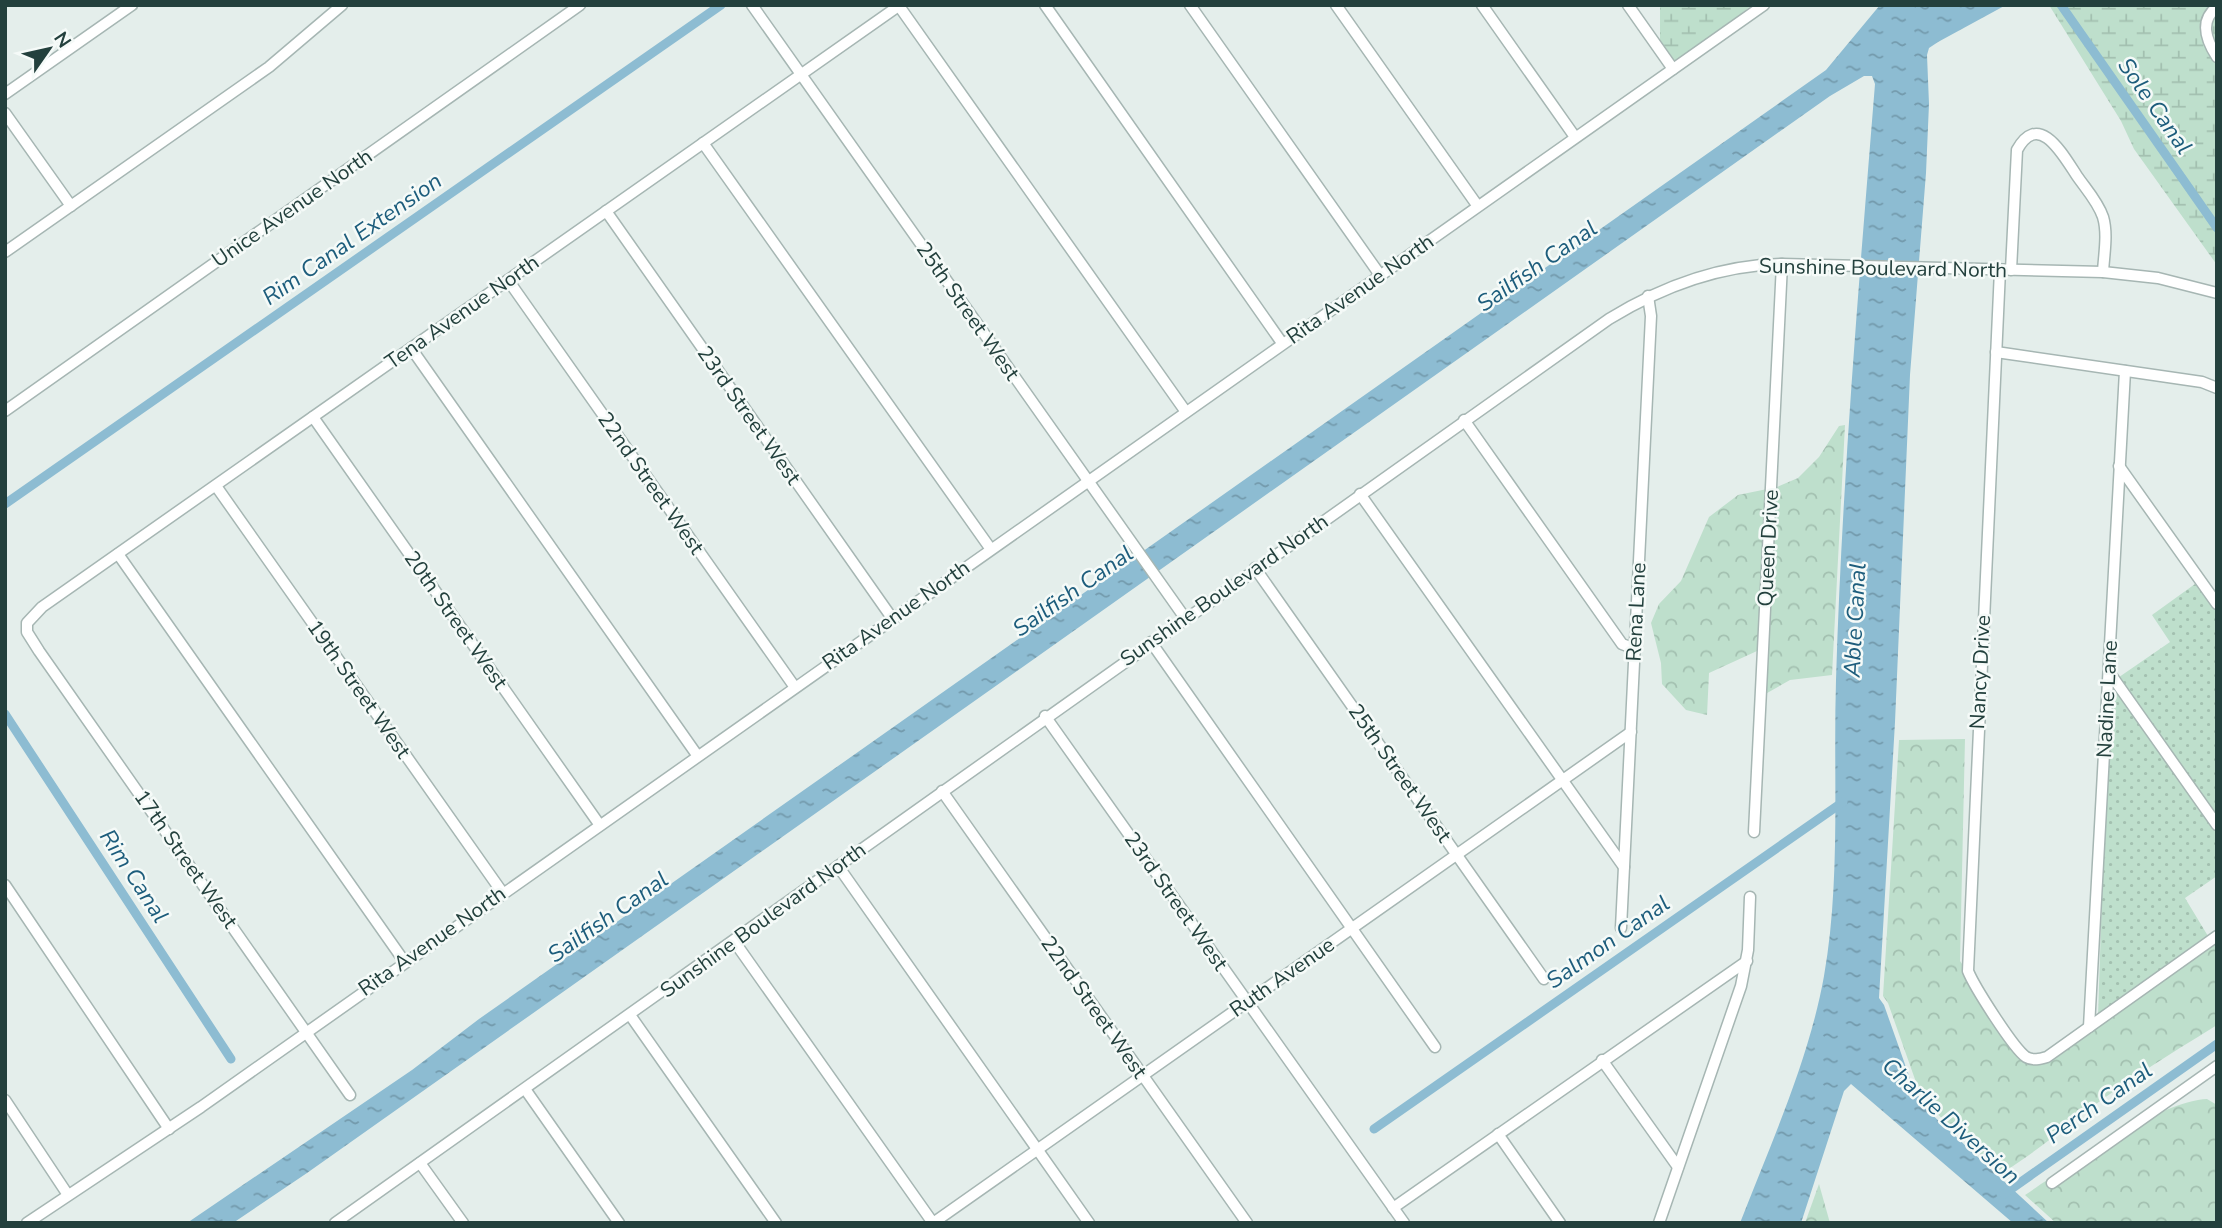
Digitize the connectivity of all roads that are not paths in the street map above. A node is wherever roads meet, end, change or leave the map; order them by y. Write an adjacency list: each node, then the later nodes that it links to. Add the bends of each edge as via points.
1 (132, 5): 16 (street)
2 (342, 5): 21 (street, via 269,66)
3 (580, 5): 36 (street, Unice Avenue North)
4 (752, 5): 15 (street, 25th Street West)
5 (1045, 5): 31 (street)
6 (1190, 5): 27 (street)
7 (1336, 5): 20 (street)
8 (1482, 5): 18 (street)
9 (1628, 5): 14 (street)
10 (1764, 5): 14 (street, Rita Avenue North)
11 (899, 6): 15 (street, Tena Avenue North); 37 (street)
12 (2217, 7): 13 (street, via 2207,18 2205,30)
13 (2217, 57)
14 (1673, 69): 18 (street, Rita Avenue North)
15 (801, 74): 19 (street, Tena Avenue North); 41 (street, 25th Street West)
16 (5, 94)
17 (5, 113): 21 (street)
18 (1575, 138): 20 (street, Rita Avenue North)
19 (704, 143): 22 (street, Tena Avenue North); 44 (street)
20 (1477, 205): 27 (street, Rita Avenue North)
21 (71, 206): 23 (street)
22 (606, 211): 28 (street, Tena Avenue North); 48 (street, 23rd Street West)
23 (5, 252)
24 (1782, 264): 25 (street, Sunshine Boulevard North); 30 (street, Sunshine Boulevard North, via 1705,275); 62 (street, Queen Drive)
25 (2005, 270): 26 (street, Sunshine Boulevard North); 26 (street, Nancy Drive, via 2015,161 2022,141 2031,135 2050,139 2057,146 2101,211); 33 (street, Nancy Drive)
26 (2103, 272): 29 (street, Sunshine Boulevard North, via 2158,278)
27 (1380, 275): 31 (street, Rita Avenue North)
28 (508, 280): 32 (street, Tena Avenue North); 54 (street, 22nd Street West)
29 (2217, 293)
30 (1648, 296): 39 (street, Sunshine Boulevard North, via 1609,318); 52 (street, Rena Lane, via 1651,316)
31 (1282, 343): 37 (street, Rita Avenue North)
32 (411, 348): 38 (street, Tena Avenue North); 57 (street)
33 (1996, 352): 34 (street); 78 (street, Nancy Drive, via 1966,960 1972,981 2026,1056 2037,1060 2047,1056)
34 (2125, 371): 35 (street); 40 (street, Nadine Lane)
35 (2217, 388)
36 (5, 411)
37 (1186, 411): 41 (street, Rita Avenue North)
38 (313, 417): 42 (street, Tena Avenue North); 60 (street, 20th Street West)
39 (1464, 420): 43 (street, Sunshine Boulevard North); 52 (street, via 1622,644)
40 (2119, 466): 47 (street); 53 (street, Nadine Lane)
41 (1087, 481): 44 (street, Rita Avenue North); 49 (street, 25th Street West)
42 (216, 486): 45 (street, Tena Avenue North); 67 (street, 19th Street West)
43 (1360, 494): 46 (street, Sunshine Boulevard North); 58 (street)
44 (990, 548): 48 (street, Rita Avenue North)
45 (118, 554): 50 (street, Tena Avenue North, via 42,607); 73 (street)
46 (1255, 568): 49 (street, Sunshine Boulevard North); 63 (street, 25th Street West)
47 (2217, 604)
48 (892, 618): 54 (street, Rita Avenue North)
49 (1185, 618): 51 (street, Sunshine Boulevard North)
50 (27, 623): 79 (street, 17th Street West, via 27,632 39,651)
51 (1151, 642): 55 (street, Sunshine Boulevard North); 69 (street)
52 (1634, 649): 56 (street, Rena Lane)
53 (2109, 673): 61 (street); 78 (street, Nadine Lane)
54 (794, 686): 57 (street, Rita Avenue North)
55 (1045, 716): 59 (street, Sunshine Boulevard North); 76 (street, 23rd Street West)
56 (1631, 732): 58 (street, Ruth Avenue); 65 (street, Rena Lane)
57 (697, 755): 60 (street, Rita Avenue North)
58 (1561, 780): 63 (street, Ruth Avenue); 65 (street)
59 (942, 791): 64 (street, Sunshine Boulevard North); 83 (street, 22nd Street West)
60 (599, 824): 67 (street, Rita Avenue North)
61 (2217, 825)
62 (1754, 832)
63 (1457, 854): 69 (street, Ruth Avenue); 75 (street, 25th Street West)
64 (838, 866): 72 (street, Sunshine Boulevard North); 89 (street)
65 (1625, 867): 70 (street, Rena Lane)
66 (5, 886): 87 (street)
67 (502, 892): 73 (street, Rita Avenue North)
68 (1751, 897): 74 (street)
69 (1352, 928): 76 (street, Ruth Avenue); 80 (street)
70 (1621, 928)
71 (2217, 936): 78 (street)
72 (734, 941): 77 (street, Sunshine Boulevard North); 100 (street)
73 (404, 961): 79 (street, Rita Avenue North)
74 (1746, 961): 81 (street); 91 (street)
75 (1544, 979)
76 (1247, 1001): 83 (street, Ruth Avenue); 94 (street, 23rd Street West)
77 (630, 1014): 84 (street, Sunshine Boulevard North); 99 (street)
78 (2089, 1027)
79 (307, 1029): 85 (street, 17th Street West); 87 (street, Rita Avenue North)
80 (1435, 1046)
81 (1602, 1060): 88 (street); 91 (street)
82 (2217, 1066): 92 (street)
83 (1142, 1075): 89 (street, Ruth Avenue); 102 (street, 22nd Street West)
84 (525, 1089): 90 (street, Sunshine Boulevard North); 98 (street)
85 (350, 1095)
86 (5, 1100): 93 (street)
87 (169, 1129): 93 (street, Rita Avenue North)
88 (1498, 1134): 94 (street); 104 (street)
89 (1038, 1149): 100 (street, Ruth Avenue); 101 (street)
90 (420, 1163): 96 (street, Sunshine Boulevard North); 97 (street)
91 (1678, 1167): 105 (street)
92 (2052, 1183)
93 (68, 1195): 95 (street, Rita Avenue North)
94 (1393, 1208): 103 (street, 23rd Street West)
95 (27, 1223)
96 (335, 1223)
97 (463, 1223)
98 (619, 1223)
99 (776, 1223)
100 (933, 1223)
101 (1090, 1223)
102 (1247, 1223)
103 (1404, 1223)
104 (1560, 1223)
105 (1659, 1223)

